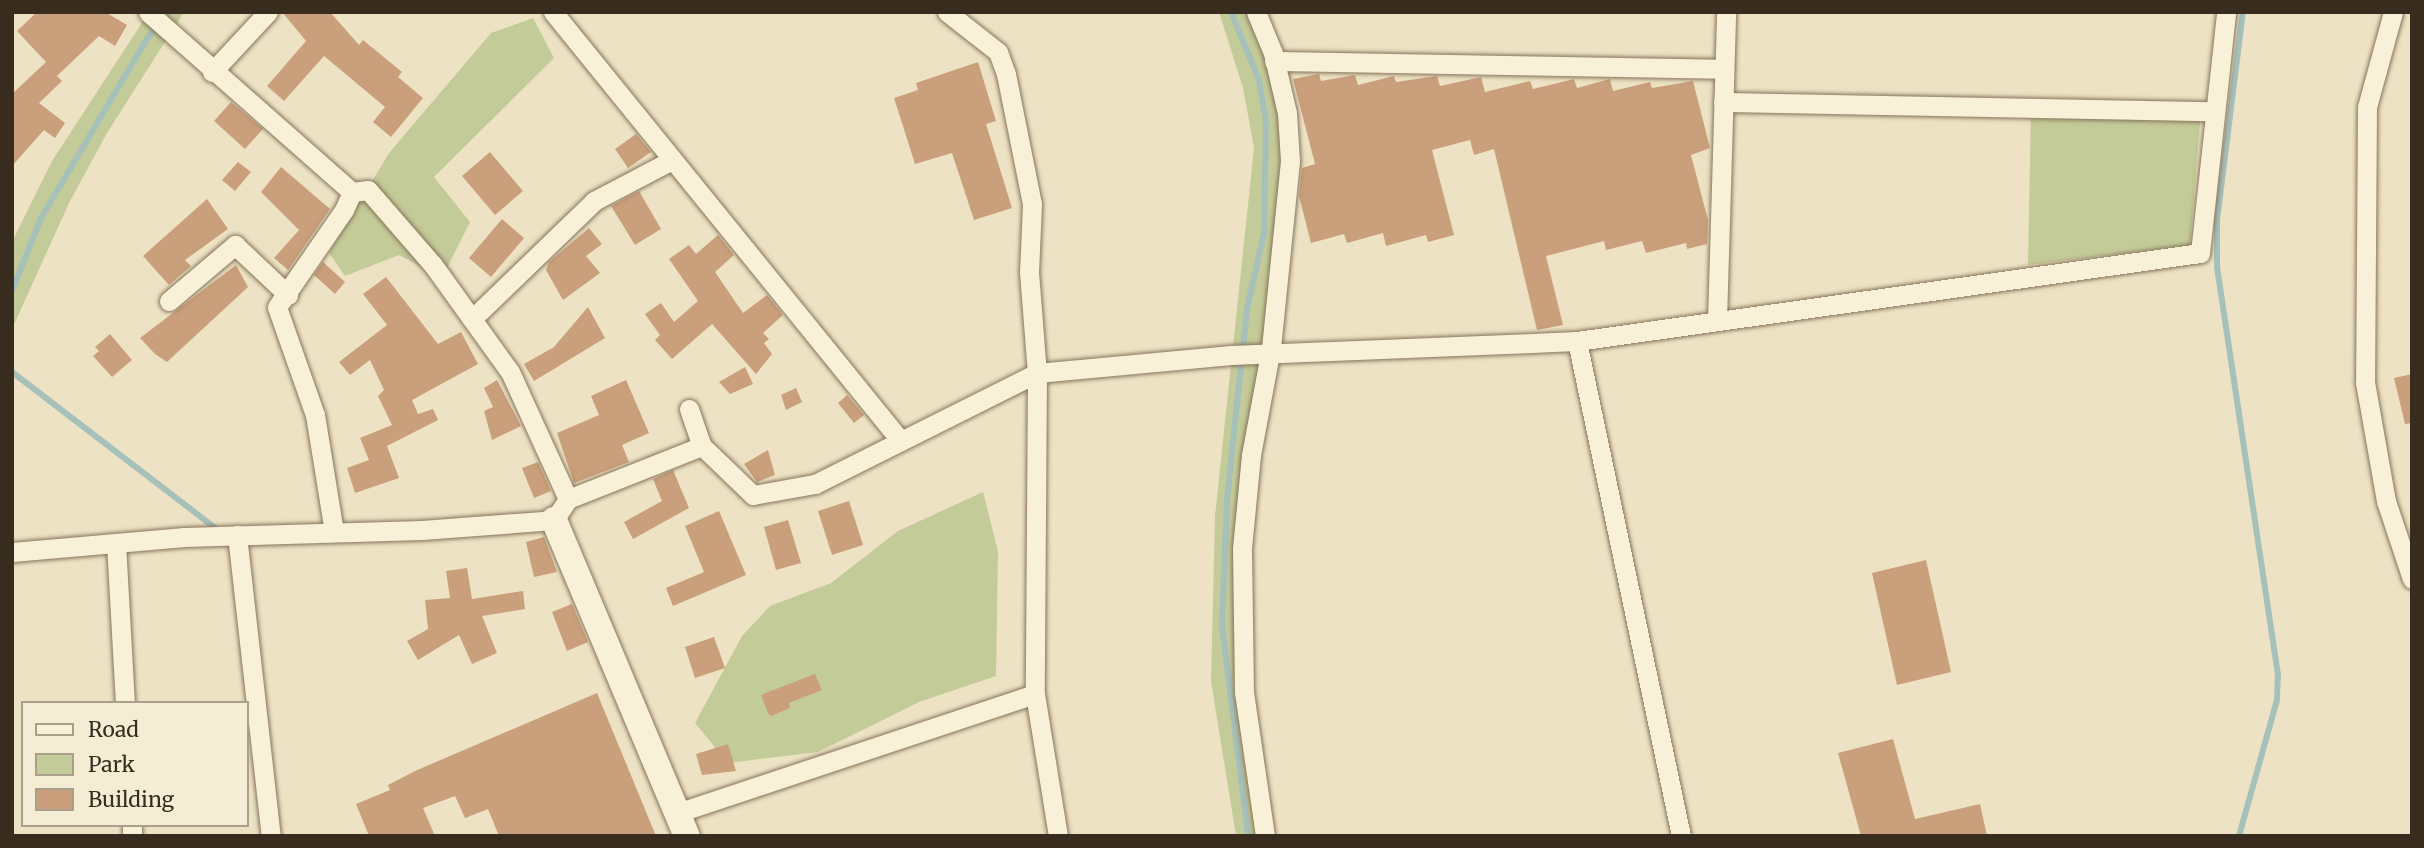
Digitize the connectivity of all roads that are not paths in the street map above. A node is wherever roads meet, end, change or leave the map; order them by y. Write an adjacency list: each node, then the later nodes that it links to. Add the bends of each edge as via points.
1 (148, 12): 11 (street)
2 (268, 12): 11 (street)
3 (553, 12): 14 (street)
4 (947, 12): 22 (street, via 998,52 1006,74 1032,204 1029,272)
5 (1256, 12): 9 (street)
6 (1726, 12): 10 (street)
7 (2226, 12): 13 (street)
8 (2393, 12): 31 (street, via 2367,107 2365,382 2386,501)
9 (1274, 61): 10 (street); 21 (street, via 1287,113 1290,161)
10 (1724, 69): 12 (street)
11 (212, 72): 15 (street)
12 (1723, 102): 13 (street); 19 (street)
13 (2214, 111): 19 (street, via 2200,253)
14 (672, 160): 18 (street, via 594,201); 24 (street)
15 (352, 192): 16 (street); 18 (street, via 368,190)
16 (288, 295): 17 (street, via 234,245); 27 (street, via 277,307 315,415)
17 (169, 301)
18 (472, 319): 26 (street, via 510,372)
19 (1717, 321): 20 (street)
20 (1577, 341): 21 (street); 38 (street)
21 (1268, 354): 22 (street); 37 (street, via 1251,460 1241,630 1244,692)
22 (1037, 373): 24 (street); 32 (street)
23 (689, 409): 25 (street)
24 (900, 440): 25 (street, via 815,484 753,495)
25 (702, 446): 26 (street)
26 (561, 510): 27 (street); 34 (street)
27 (334, 533): 28 (street)
28 (237, 535): 29 (street); 35 (street)
29 (116, 543): 30 (street); 33 (street)
30 (12, 552)
31 (2412, 579)
32 (1035, 694): 34 (street); 36 (street)
33 (125, 701)
34 (682, 825)
35 (271, 836)
36 (1058, 836)
37 (1265, 836)
38 (1681, 836)

